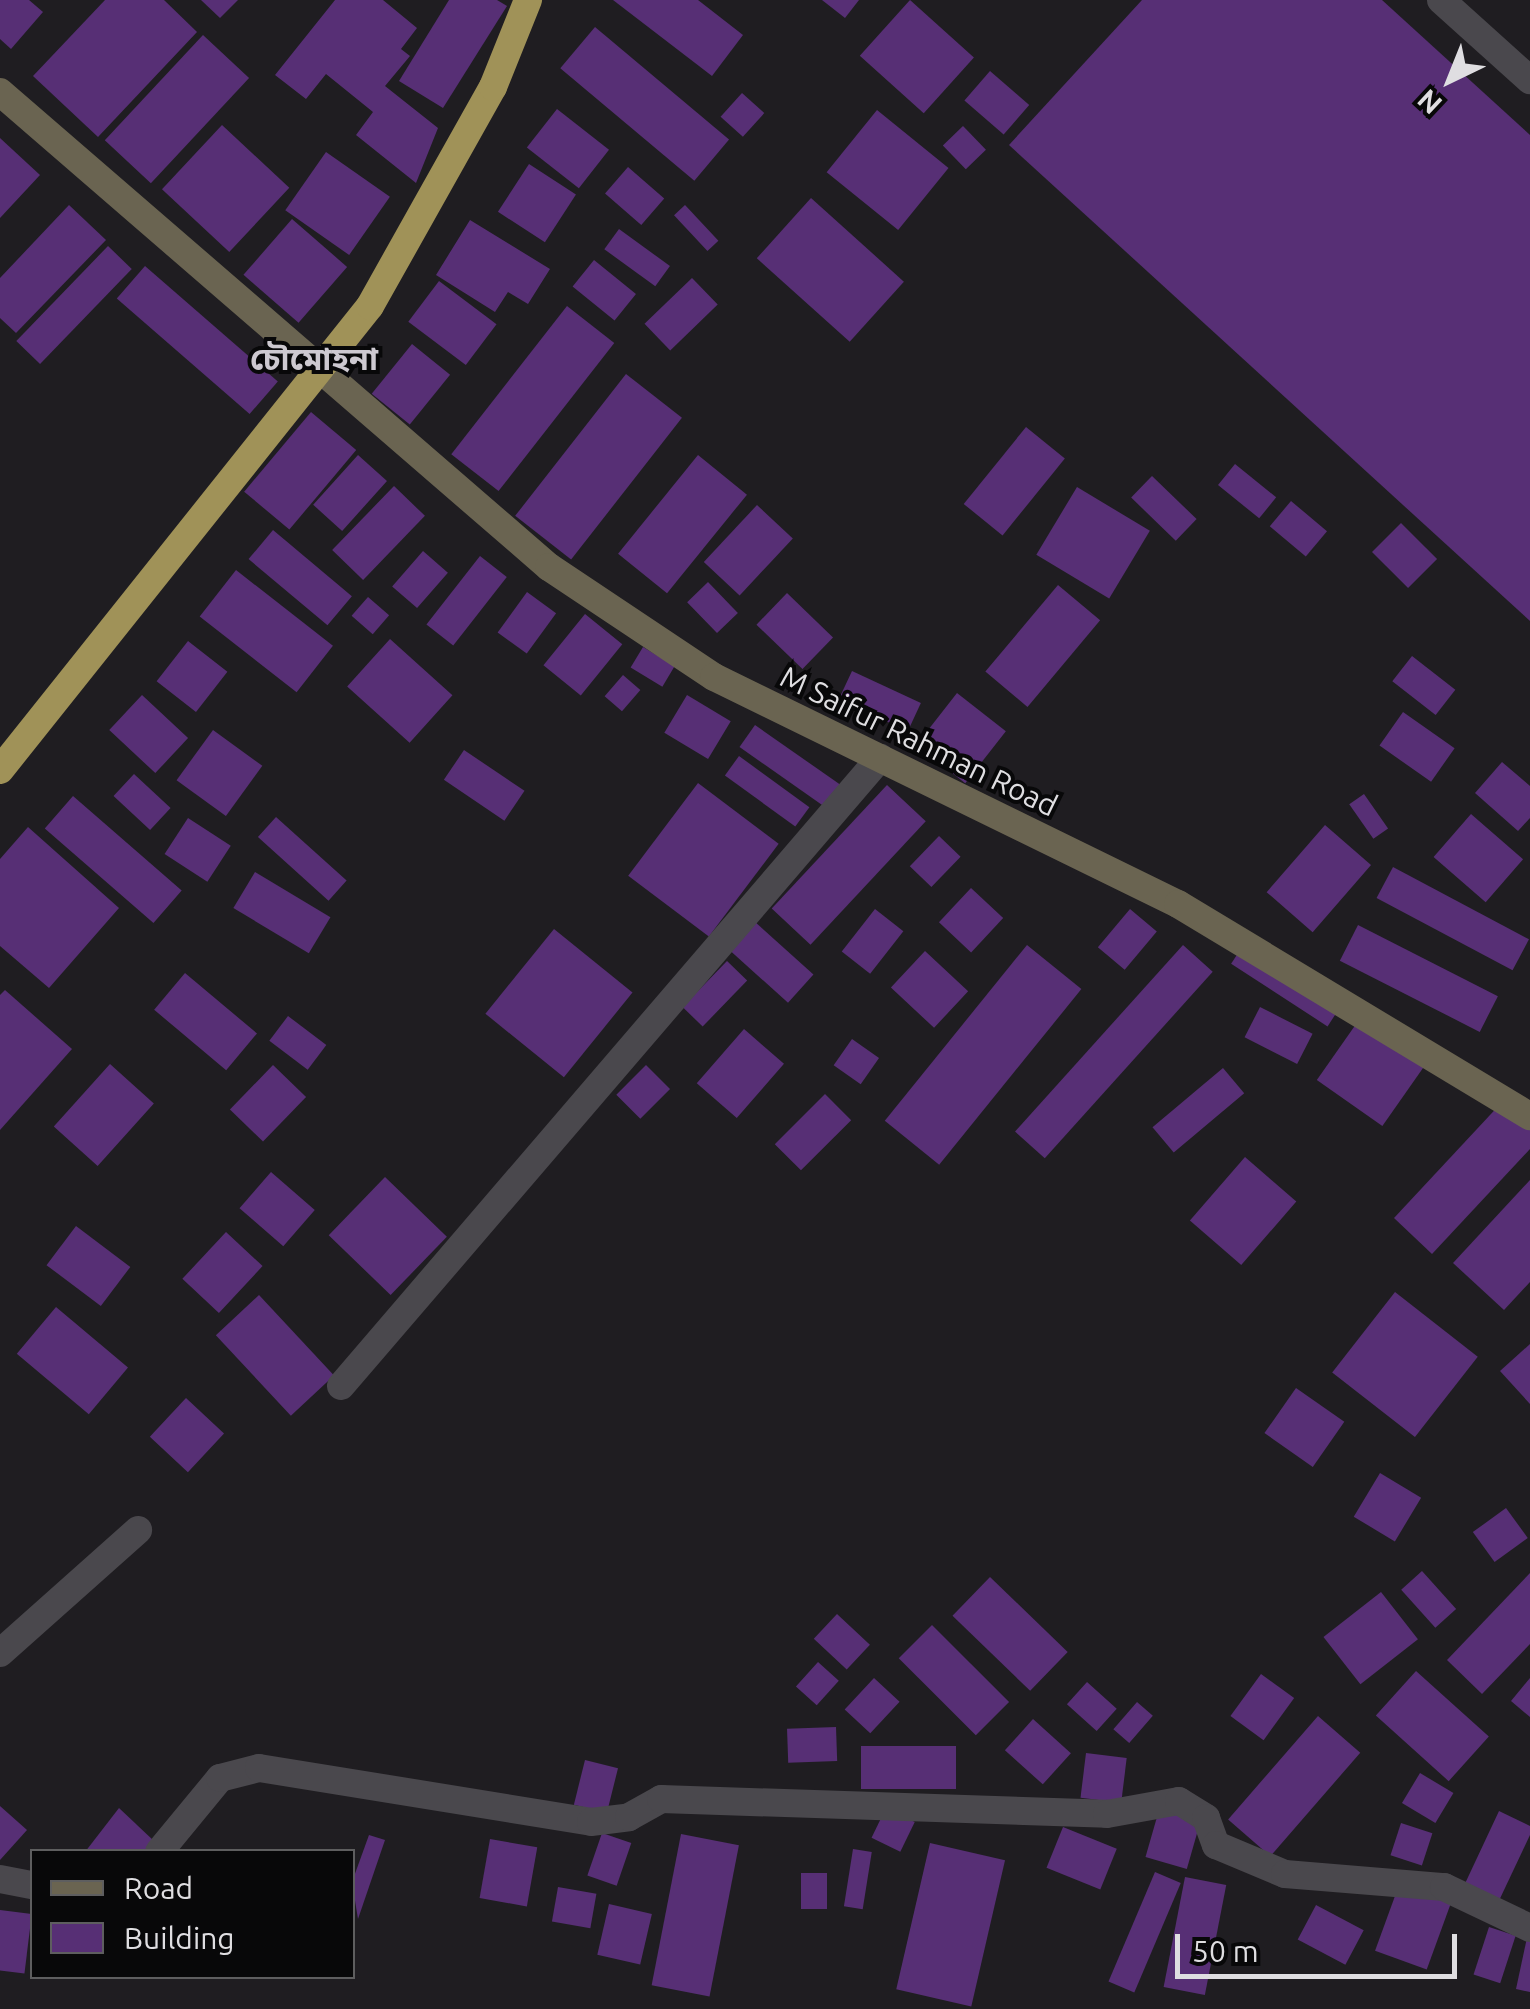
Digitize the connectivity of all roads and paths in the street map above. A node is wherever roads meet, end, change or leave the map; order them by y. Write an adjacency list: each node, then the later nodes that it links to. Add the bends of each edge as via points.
1 (528, 0): 5 (highway, via 492,87 370,306)
2 (1441, 0): 3 (street)
3 (1530, 80)
4 (0, 92): 5 (main road, M Saifur Rahman Road)
5 (317, 370): 6 (main road, M Saifur Rahman Road, via 549,567 714,677); 7 (highway)
6 (880, 758): 8 (main road, M Saifur Rahman Road, via 1178,904); 9 (street)
7 (0, 770)
8 (1530, 1116)
9 (341, 1386)
10 (138, 1530): 11 (street)
11 (0, 1653)
12 (162, 1849): 15 (street, via 220,1778 258,1768 591,1822 629,1817 661,1799 1106,1814 1180,1801 1206,1818 1216,1846 1285,1874 1444,1887)
13 (0, 1880): 14 (street)
14 (30, 1885)
15 (1530, 1928)

